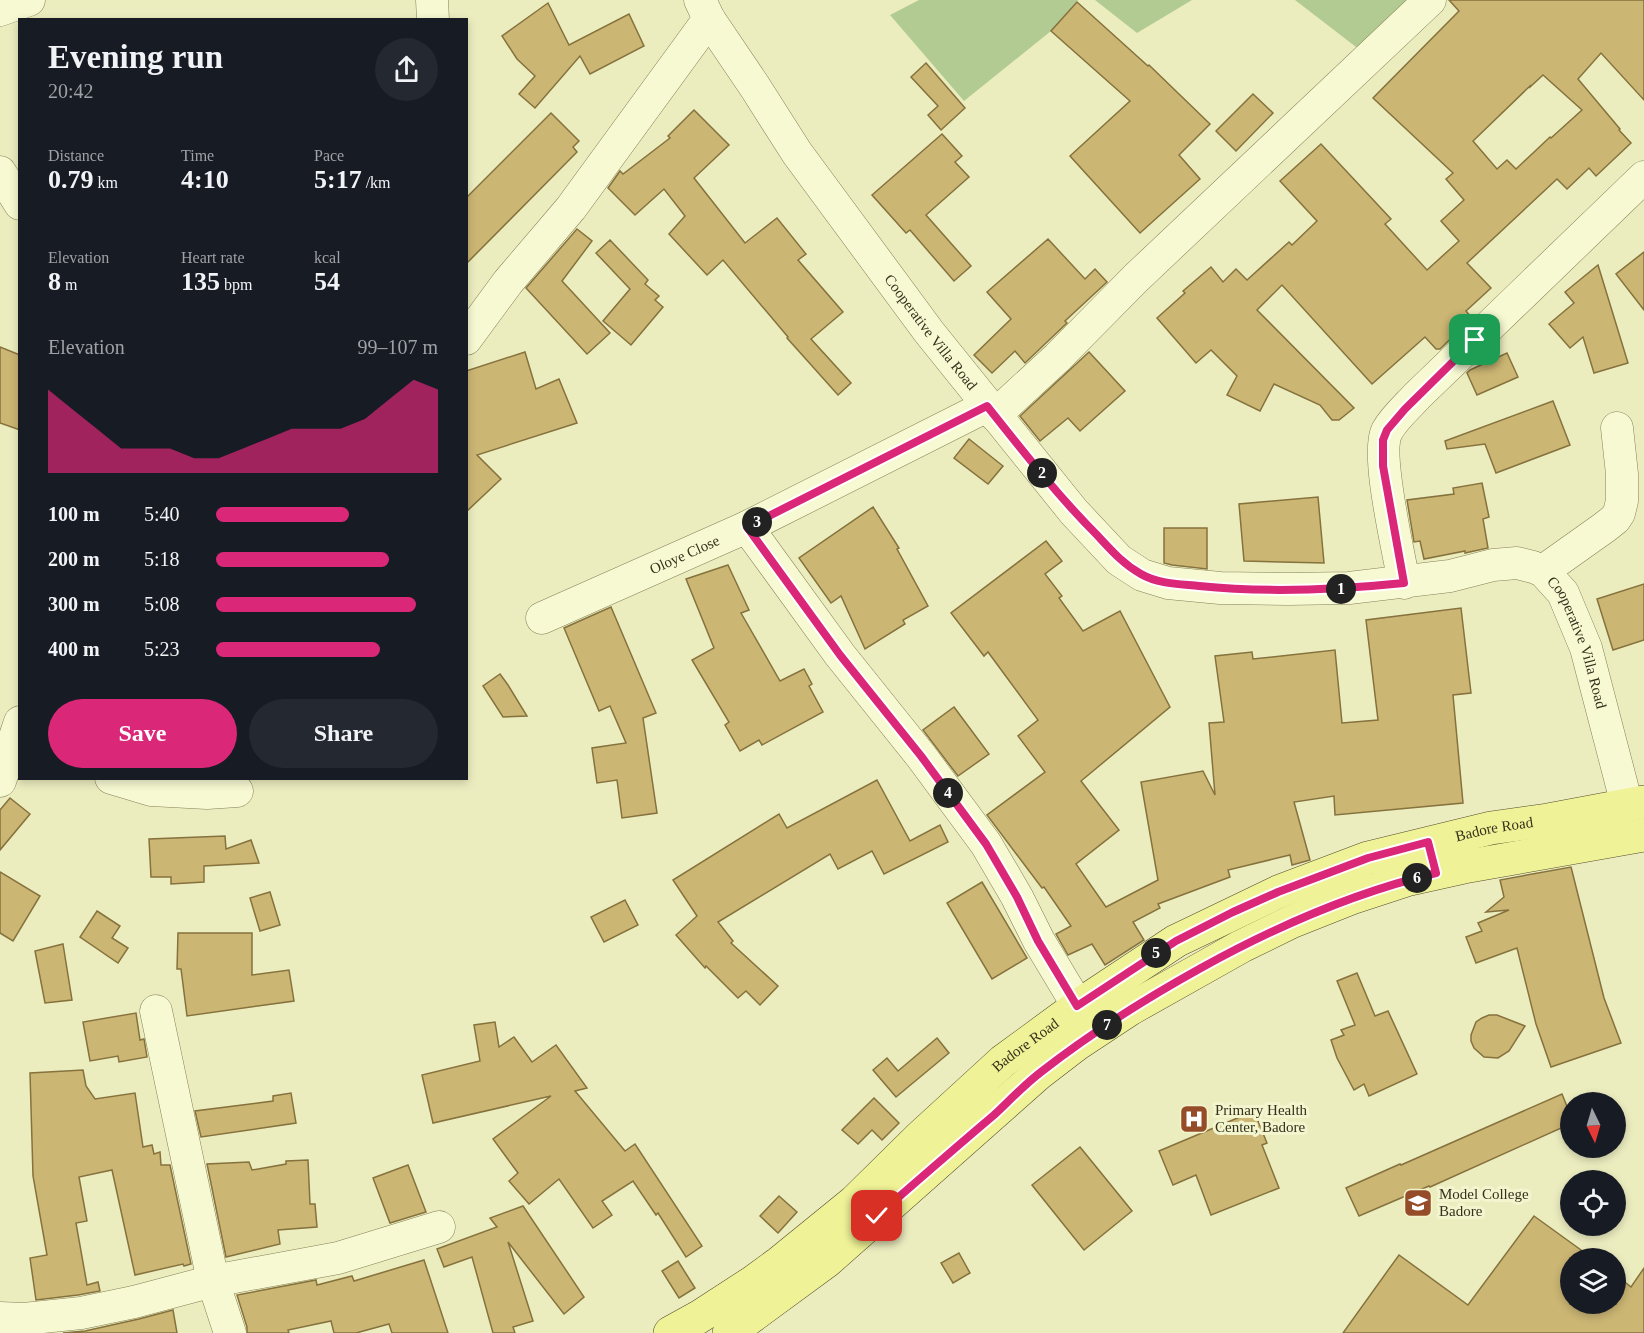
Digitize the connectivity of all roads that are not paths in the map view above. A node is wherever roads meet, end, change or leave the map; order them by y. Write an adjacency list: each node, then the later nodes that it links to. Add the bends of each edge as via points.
1 (29, 0): 4 (street)
2 (432, 0): 6 (street)
3 (1430, 0): 11 (street, Oloye Close, via 1136,278 1057,358)
4 (0, 10)
5 (704, 10): 10 (street, via 571,208); 11 (street, Cooperative Villa Road, via 796,153)
6 (433, 18)
7 (0, 172): 9 (street)
8 (1644, 177): 15 (street, via 1387,430 1383,466)
9 (18, 201)
10 (468, 336)
11 (991, 410): 13 (street, Oloye Close); 15 (street, Cooperative Villa Road, via 1074,512 1119,560 1142,575 1168,583 1220,588 1288,590)
12 (1617, 428): 14 (street, via 1622,474 1619,513)
13 (747, 527): 16 (street, Oloye Close); 24 (street, via 986,844)
14 (1544, 571): 15 (street, Cooperative Villa Road, via 1517,563); 21 (street, Cooperative Villa Road, via 1563,593 1586,648)
15 (1404, 583)
16 (542, 618)
17 (17, 740): 19 (street)
18 (118, 780): 20 (street, via 151,790 186,793)
19 (0, 781)
20 (237, 790)
21 (1635, 803): 23 (main road, Badore Road, via 1491,828)
22 (1644, 835): 23 (main road, Badore Road, via 1524,855)
23 (1432, 858): 24 (main road, Badore Road, via 1368,858 1278,892 1176,941); 31 (main road, Badore Road, via 1406,880 1291,922 1242,946 1130,1009 1077,1044 827,1261)
24 (1077, 1006): 30 (main road, Badore Road, via 1003,1061 854,1202 753,1282)
25 (156, 1011): 27 (street)
26 (439, 1227): 27 (street, via 338,1258)
27 (213, 1281): 28 (street, via 81,1313); 29 (street)
28 (0, 1318)
29 (230, 1333)
30 (670, 1333)
31 (729, 1333)

